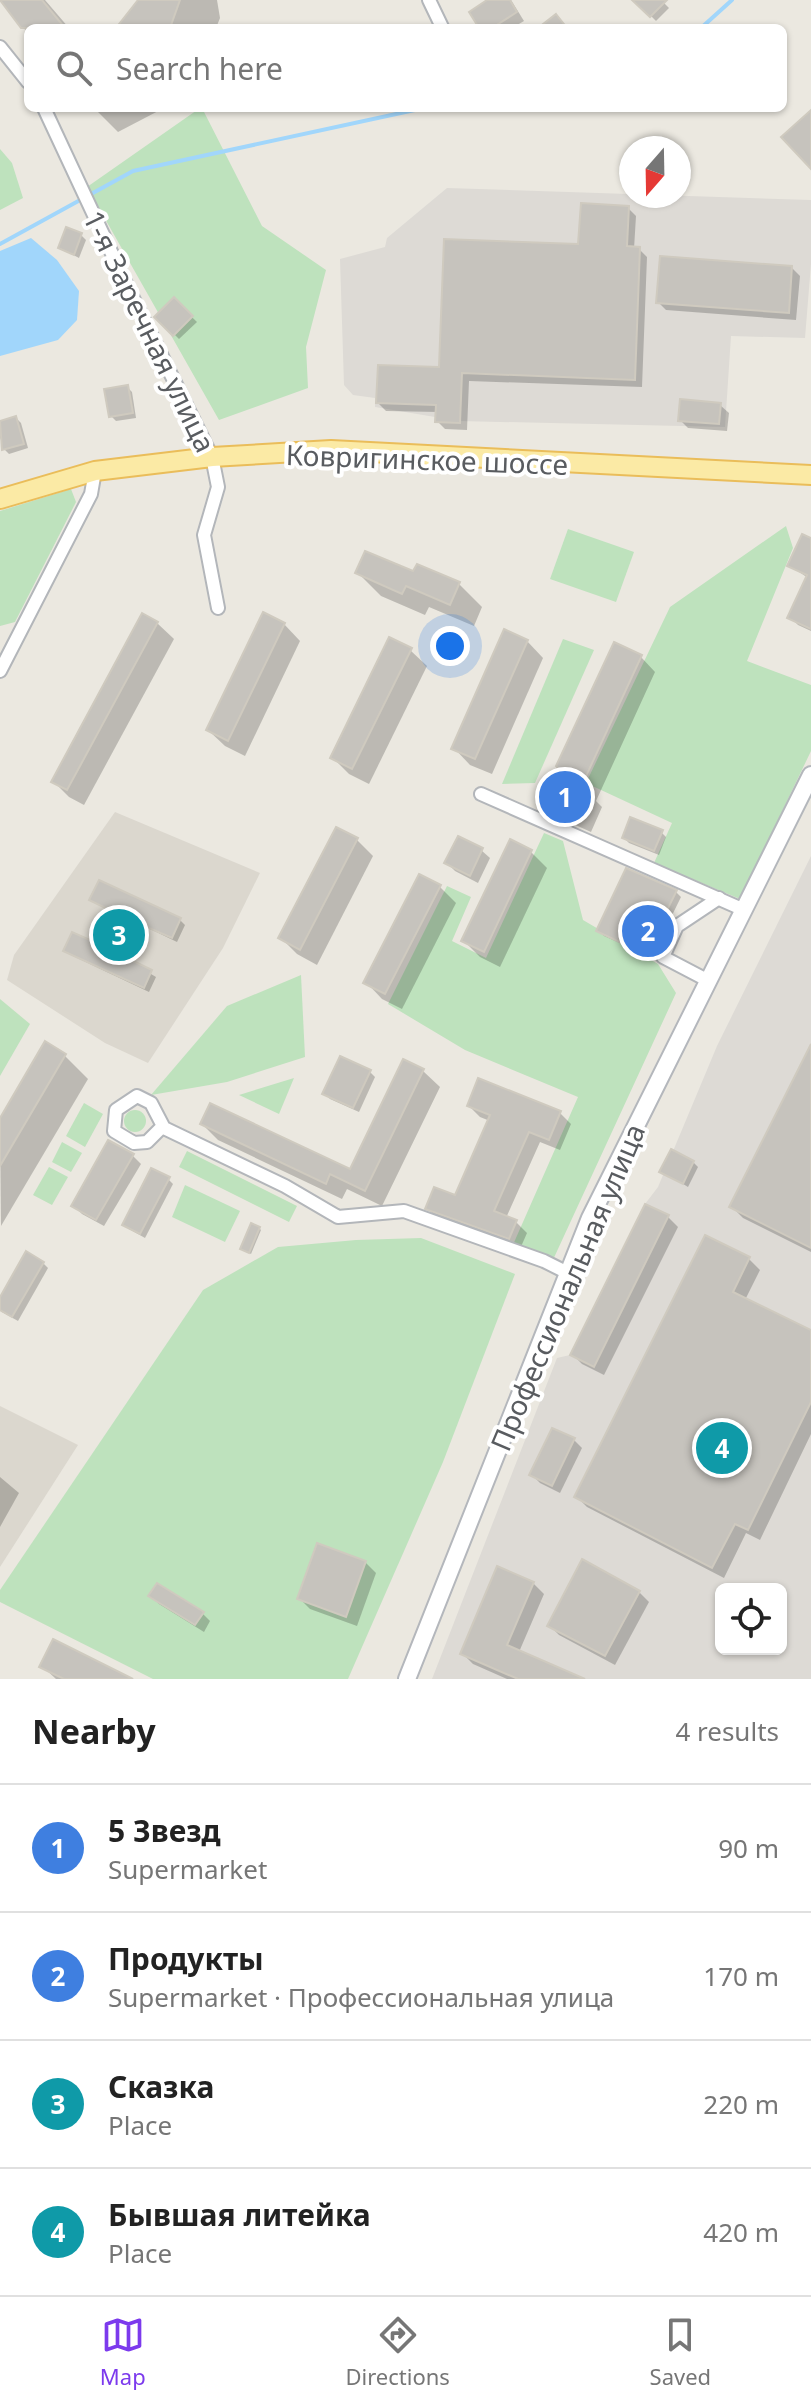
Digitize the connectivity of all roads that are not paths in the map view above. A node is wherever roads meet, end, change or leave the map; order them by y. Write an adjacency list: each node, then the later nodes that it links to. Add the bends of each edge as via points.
1 (429, 0): 2 (street)
2 (441, 24)
3 (0, 47): 4 (street)
4 (24, 77)
5 (46, 112): 6 (street, 1-я Заречная улица)
6 (212, 457): 7 (main road, Ковригинское шоссе); 8 (main road, Ковригинское шоссе, via 331,450); 10 (street, 1-я Заречная улица, via 218,487 204,535)
7 (95, 471): 9 (main road, Ковригинское шоссе); 11 (street, via 86,506)
8 (811, 475)
9 (0, 499)
10 (218, 608)
11 (0, 671)
12 (811, 775): 15 (main road, Профессиональная улица)
13 (481, 794): 14 (street)
14 (719, 898): 15 (street); 16 (street, via 677,926 663,957)
15 (742, 909): 16 (main road, Профессиональная улица)
16 (707, 980): 18 (main road, Профессиональная улица, via 613,1168)
17 (163, 1126): 18 (street, via 338,1217 404,1211)
18 (568, 1273): 19 (main road, Профессиональная улица)
19 (407, 1679)

